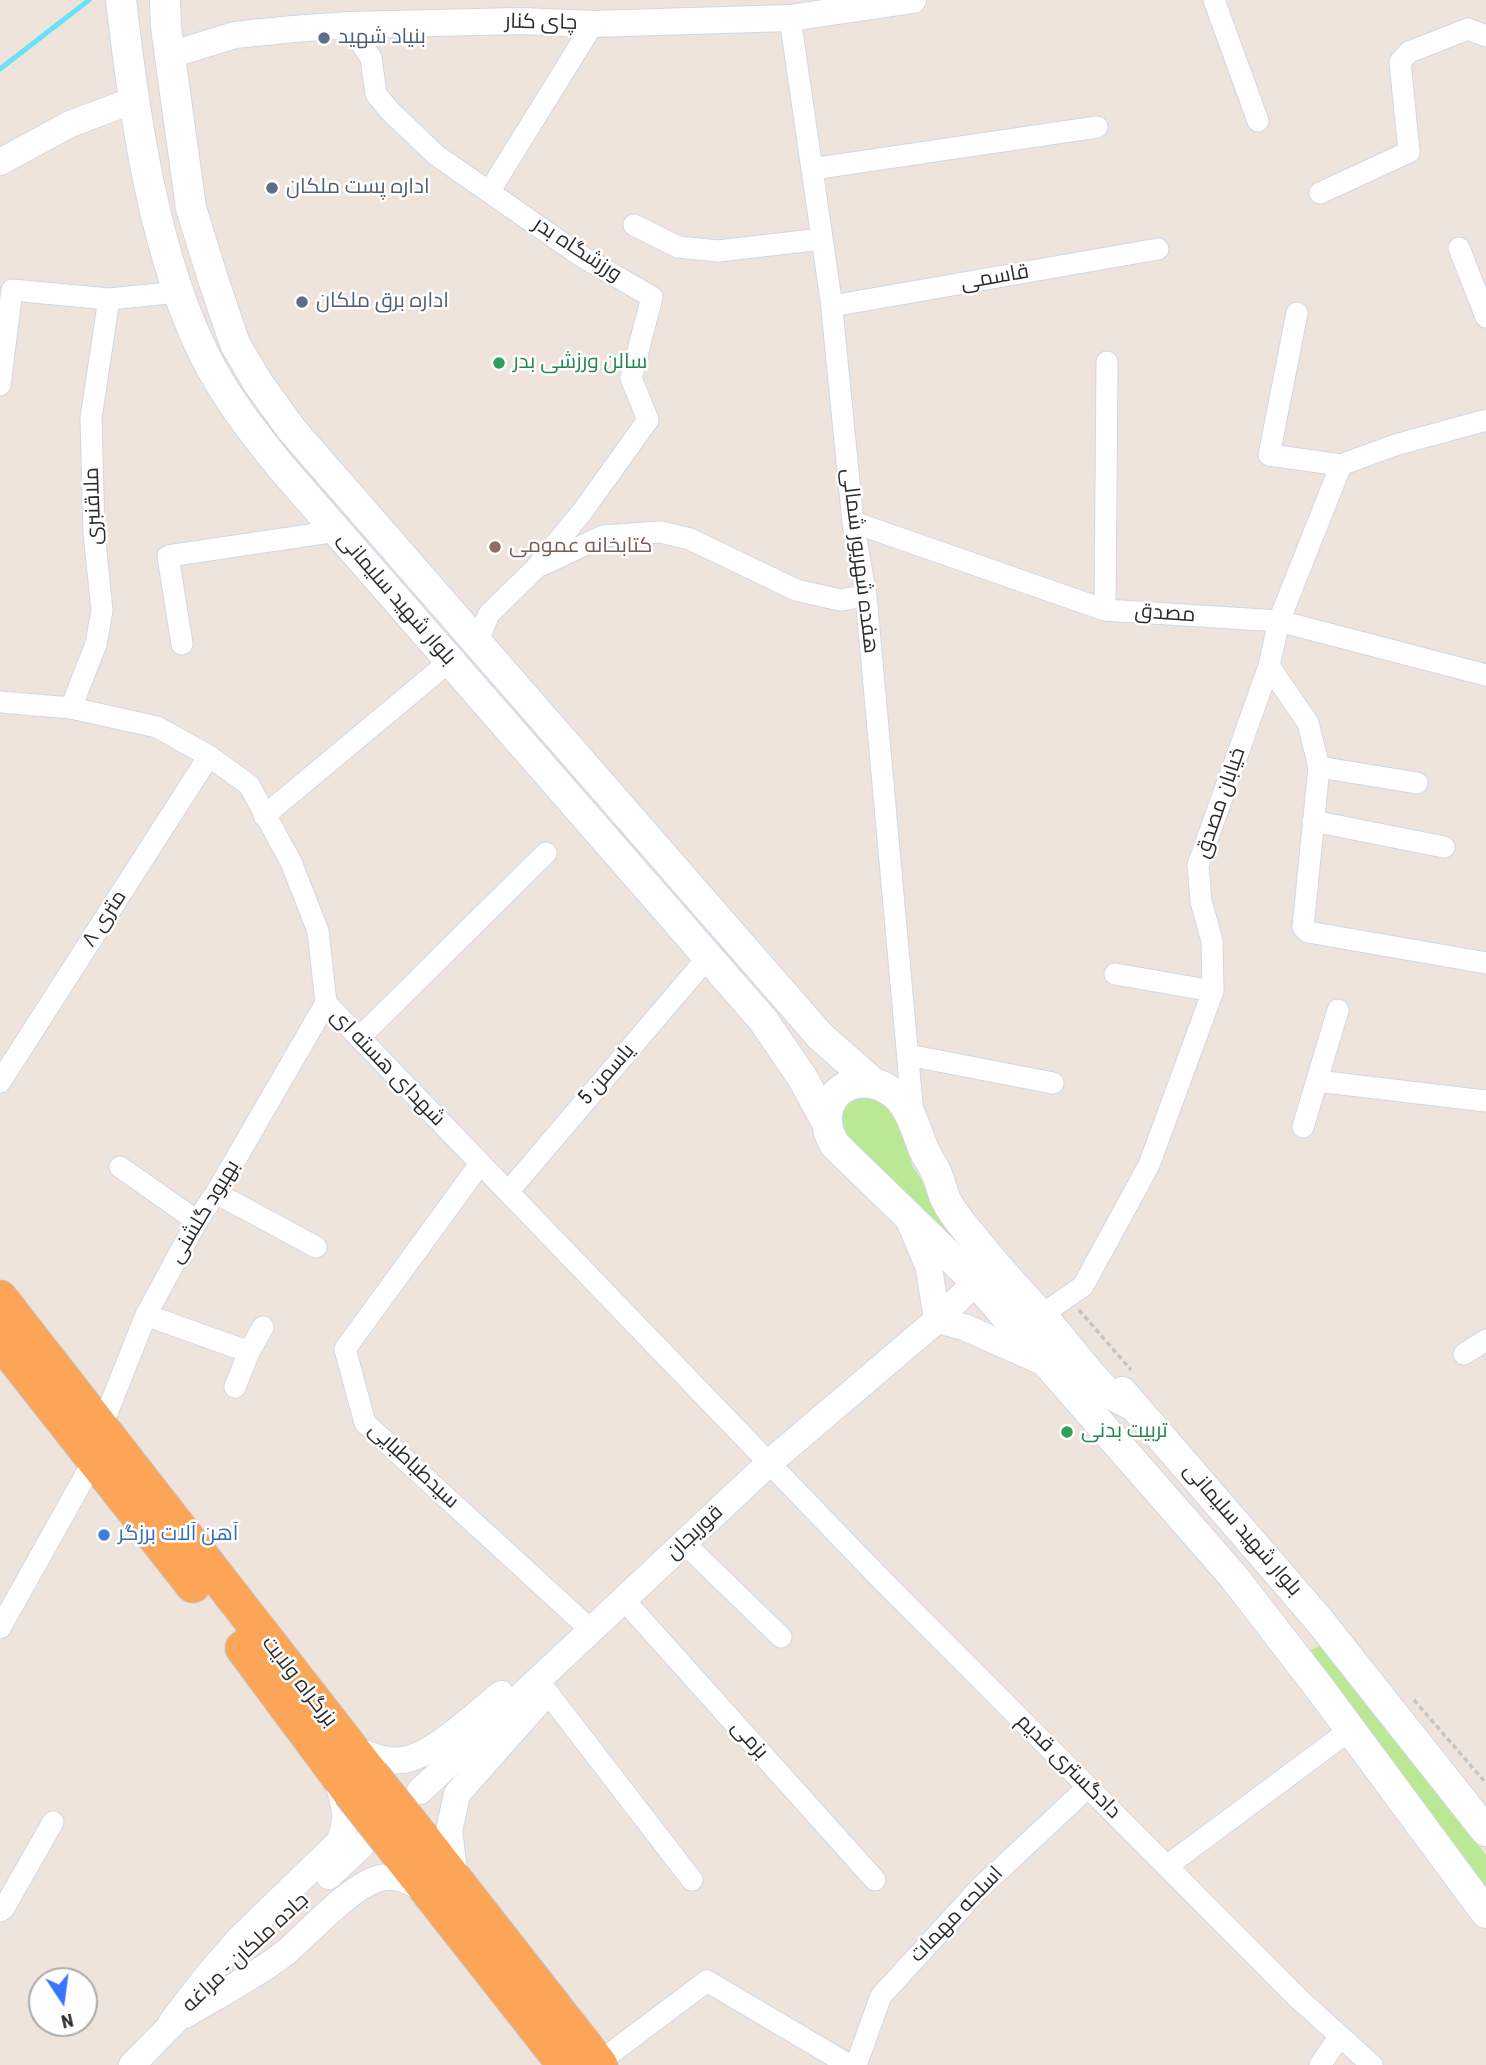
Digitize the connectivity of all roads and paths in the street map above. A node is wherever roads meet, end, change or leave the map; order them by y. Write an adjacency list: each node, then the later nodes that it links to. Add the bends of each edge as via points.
1 (121, 0): 9 (main road, بلوار شهید سلیمانی)
2 (914, 0): 4 (street, چای کنار)
3 (1214, 0): 10 (street)
4 (788, 9): 5 (street, چای کنار); 13 (street, هفده شهریور شمالی)
5 (593, 24): 6 (street, چای کنار); 15 (street)
6 (349, 25): 7 (street, چای کنار, via 235,35); 15 (street, ورزشگاه بدر, via 371,58 376,94 389,110 436,155)
7 (167, 27): 14 (main road, بلوار شهید سلیمانی)
8 (1486, 36): 16 (street, via 1468,29 1409,52 1400,62 1409,152)
9 (134, 100): 12 (street, via 70,124); 17 (main road, بلوار شهید سلیمانی)
10 (1258, 121)
11 (1097, 127): 13 (street)
12 (0, 162)
13 (812, 169): 19 (street, هفده شهریور شمالی)
14 (189, 191): 17 (main road); 37 (main road, بلوار شهید سلیمانی, via 235,344 258,383 292,430)
15 (489, 192): 33 (street, ورزشگاه بدر, via 581,256 652,296 631,378 648,420)
16 (1320, 193)
17 (154, 200): 22 (main road, بلوار شهید سلیمانی)
18 (634, 225): 19 (street, via 678,247 718,251)
19 (822, 239): 24 (street, هفده شهریور شمالی)
20 (1459, 248): 26 (street)
21 (1158, 249): 24 (street, قاسمی)
22 (179, 292): 23 (street); 32 (main road, بلوار شهید سلیمانی, via 205,357 236,411)
23 (109, 299): 28 (street, via 12,290); 43 (street, ملاقنبری, via 91,418 94,533 102,610 96,644)
24 (832, 306): 31 (street, هفده شهریور شمالی)
25 (1297, 313): 30 (street, via 1269,455)
26 (1486, 317)
27 (1107, 362): 35 (street)
28 (0, 385)
29 (1486, 420): 30 (street)
30 (1340, 465): 36 (street, خیابان مصدق)
31 (853, 522): 34 (street, هفده شهریور شمالی); 35 (street, مصدق)
32 (337, 531): 38 (street, via 168,556); 39 (main road, بلوار شهید سلیمانی)
33 (536, 568): 34 (street, via 603,536 661,532 690,539 796,590 840,600); 37 (street, via 489,614)
34 (866, 596): 58 (street, هفده شهریور شمالی)
35 (1105, 610): 36 (street, مصدق)
36 (1279, 621): 40 (street, خیابان مصدق); 41 (street, مصدق)
37 (477, 642): 61 (main road, بلوار شهید سلیمانی, via 820,1036)
38 (181, 644)
39 (450, 662): 47 (street); 51 (main road, بلوار شهید سلیمانی)
40 (1269, 666): 45 (street, via 1308,723); 54 (street, خیابان مصدق, via 1198,865 1201,901 1212,941)
41 (1486, 675)
42 (0, 702): 43 (street, شهدای هسته ای)
43 (71, 708): 44 (street, شهدای هسته ای, via 157,727)
44 (209, 756): 47 (street, شهدای هسته ای, via 249,785); 60 (street, ۸ متری)
45 (1319, 767): 46 (street); 48 (street)
46 (1417, 783)
47 (264, 816): 55 (street, شهدای هسته ای, via 291,862 318,931)
48 (1313, 821): 49 (street); 52 (street, via 1303,916 1308,932)
49 (1444, 847)
50 (546, 853): 57 (street)
51 (708, 957): 64 (main road, بلوار شهید سلیمانی, via 763,1020); 70 (street, یاسمن 5)
52 (1486, 963)
53 (1115, 974): 54 (street)
54 (1213, 991): 77 (street, خیابان مصدق, via 1149,1165 1083,1286)
55 (326, 1003): 57 (street, شهدای هسته ای); 71 (street, بهبود گلشنی)
56 (1338, 1010): 59 (street)
57 (359, 1038): 67 (street, شهدای هسته ای)
58 (908, 1055): 62 (street); 65 (street, هفده شهریور شمالی)
59 (1317, 1081): 63 (street); 66 (street)
60 (0, 1082)
61 (872, 1082): 64 (main road, via 846,1086 835,1095); 65 (main road, بلوار شهید سلیمانی, via 885,1086 902,1102)
62 (1053, 1083)
63 (1486, 1101)
64 (826, 1121): 72 (main road, بلوار شهید سلیمانی, via 835,1145)
65 (914, 1125): 69 (main road, بلوار شهید سلیمانی)
66 (1303, 1127)
67 (480, 1164): 70 (street, شهدای هسته ای); 93 (street, سیدطباطبایی, via 345,1349 365,1423)
68 (120, 1167): 73 (street)
69 (936, 1172): 75 (main road); 77 (main road, بلوار شهید سلیمانی)
70 (508, 1192): 89 (street, شهدای هسته ای)
71 (216, 1193): 73 (street, بهبود گلشنی); 74 (street)
72 (908, 1217): 75 (main road, بلوار شهید سلیمانی); 79 (street, via 929,1268)
73 (197, 1221): 78 (street, بهبود گلشنی)
74 (316, 1247)
75 (985, 1275): 79 (street, قوریجان); 85 (main road, بلوار شهید سلیمانی); 87 (main road, via 1105,1390)
76 (0, 1298): 88 (highway, بزرگراه ولایت)
77 (1052, 1307): 87 (main road, بلوار شهید سلیمانی)
78 (146, 1315): 83 (street); 88 (street, بهبود گلشنی)
79 (937, 1320): 85 (street); 89 (street, قوریجان)
80 (263, 1326): 83 (street)
81 (0, 1340): 88 (highway, بزرگراه ولایت)
82 (1486, 1340): 84 (street)
83 (248, 1352): 86 (street)
84 (1464, 1354)
85 (1043, 1362): 97 (main road, بلوار شهید سلیمانی, via 1233,1576)
86 (236, 1387)
87 (1135, 1407): 102 (main road, بلوار شهید سلیمانی, via 1319,1619)
88 (98, 1444): 92 (street, بهبود گلشنی); 98 (highway, بزرگراه ولایت)
89 (769, 1463): 90 (street, قوریجان); 99 (street, دادگستری قدیم)
90 (684, 1543): 91 (street, قوریجان); 94 (street)
91 (624, 1600): 93 (street, قوریجان); 106 (street, بزمی)
92 (0, 1628)
93 (591, 1630): 95 (street, قوریجان)
94 (781, 1637)
95 (559, 1661): 96 (street); 98 (street, via 513,1684 426,1753 403,1760 382,1759); 100 (street, قوریجان)
96 (547, 1692): 105 (street); 107 (street, via 457,1794)
97 (1350, 1730): 104 (street); 109 (main road, بلوار شهید سلیمانی)
98 (351, 1771): 107 (highway, بزرگراه ولایت, bridge); 110 (street, via 345,1830 339,1842 238,1940)
99 (1088, 1787): 104 (street, دادگستری قدیم); 115 (street, اسلحه مهمات, via 979,1889 881,1996)
100 (420, 1791)
101 (53, 1822): 108 (street)
102 (1486, 1831)
103 (363, 1844): 110 (street, جاده ملکان - مراغه)
104 (1167, 1866): 111 (street, دادگستری قدیم)
105 (692, 1880)
106 (875, 1880)
107 (444, 1889): 110 (street, via 396,1876 362,1885 284,1953); 112 (highway, بزرگراه ولایت)
108 (0, 1911)
109 (1486, 1913)
110 (171, 2023): 113 (street, جاده ملکان - مراغه)
111 (1340, 2036): 116 (street); 117 (street, دادگستری قدیم)
112 (588, 2064): 114 (street, via 707,1980)
113 (132, 2065)
114 (849, 2065)
115 (856, 2065)
116 (1320, 2065)
117 (1372, 2065)

